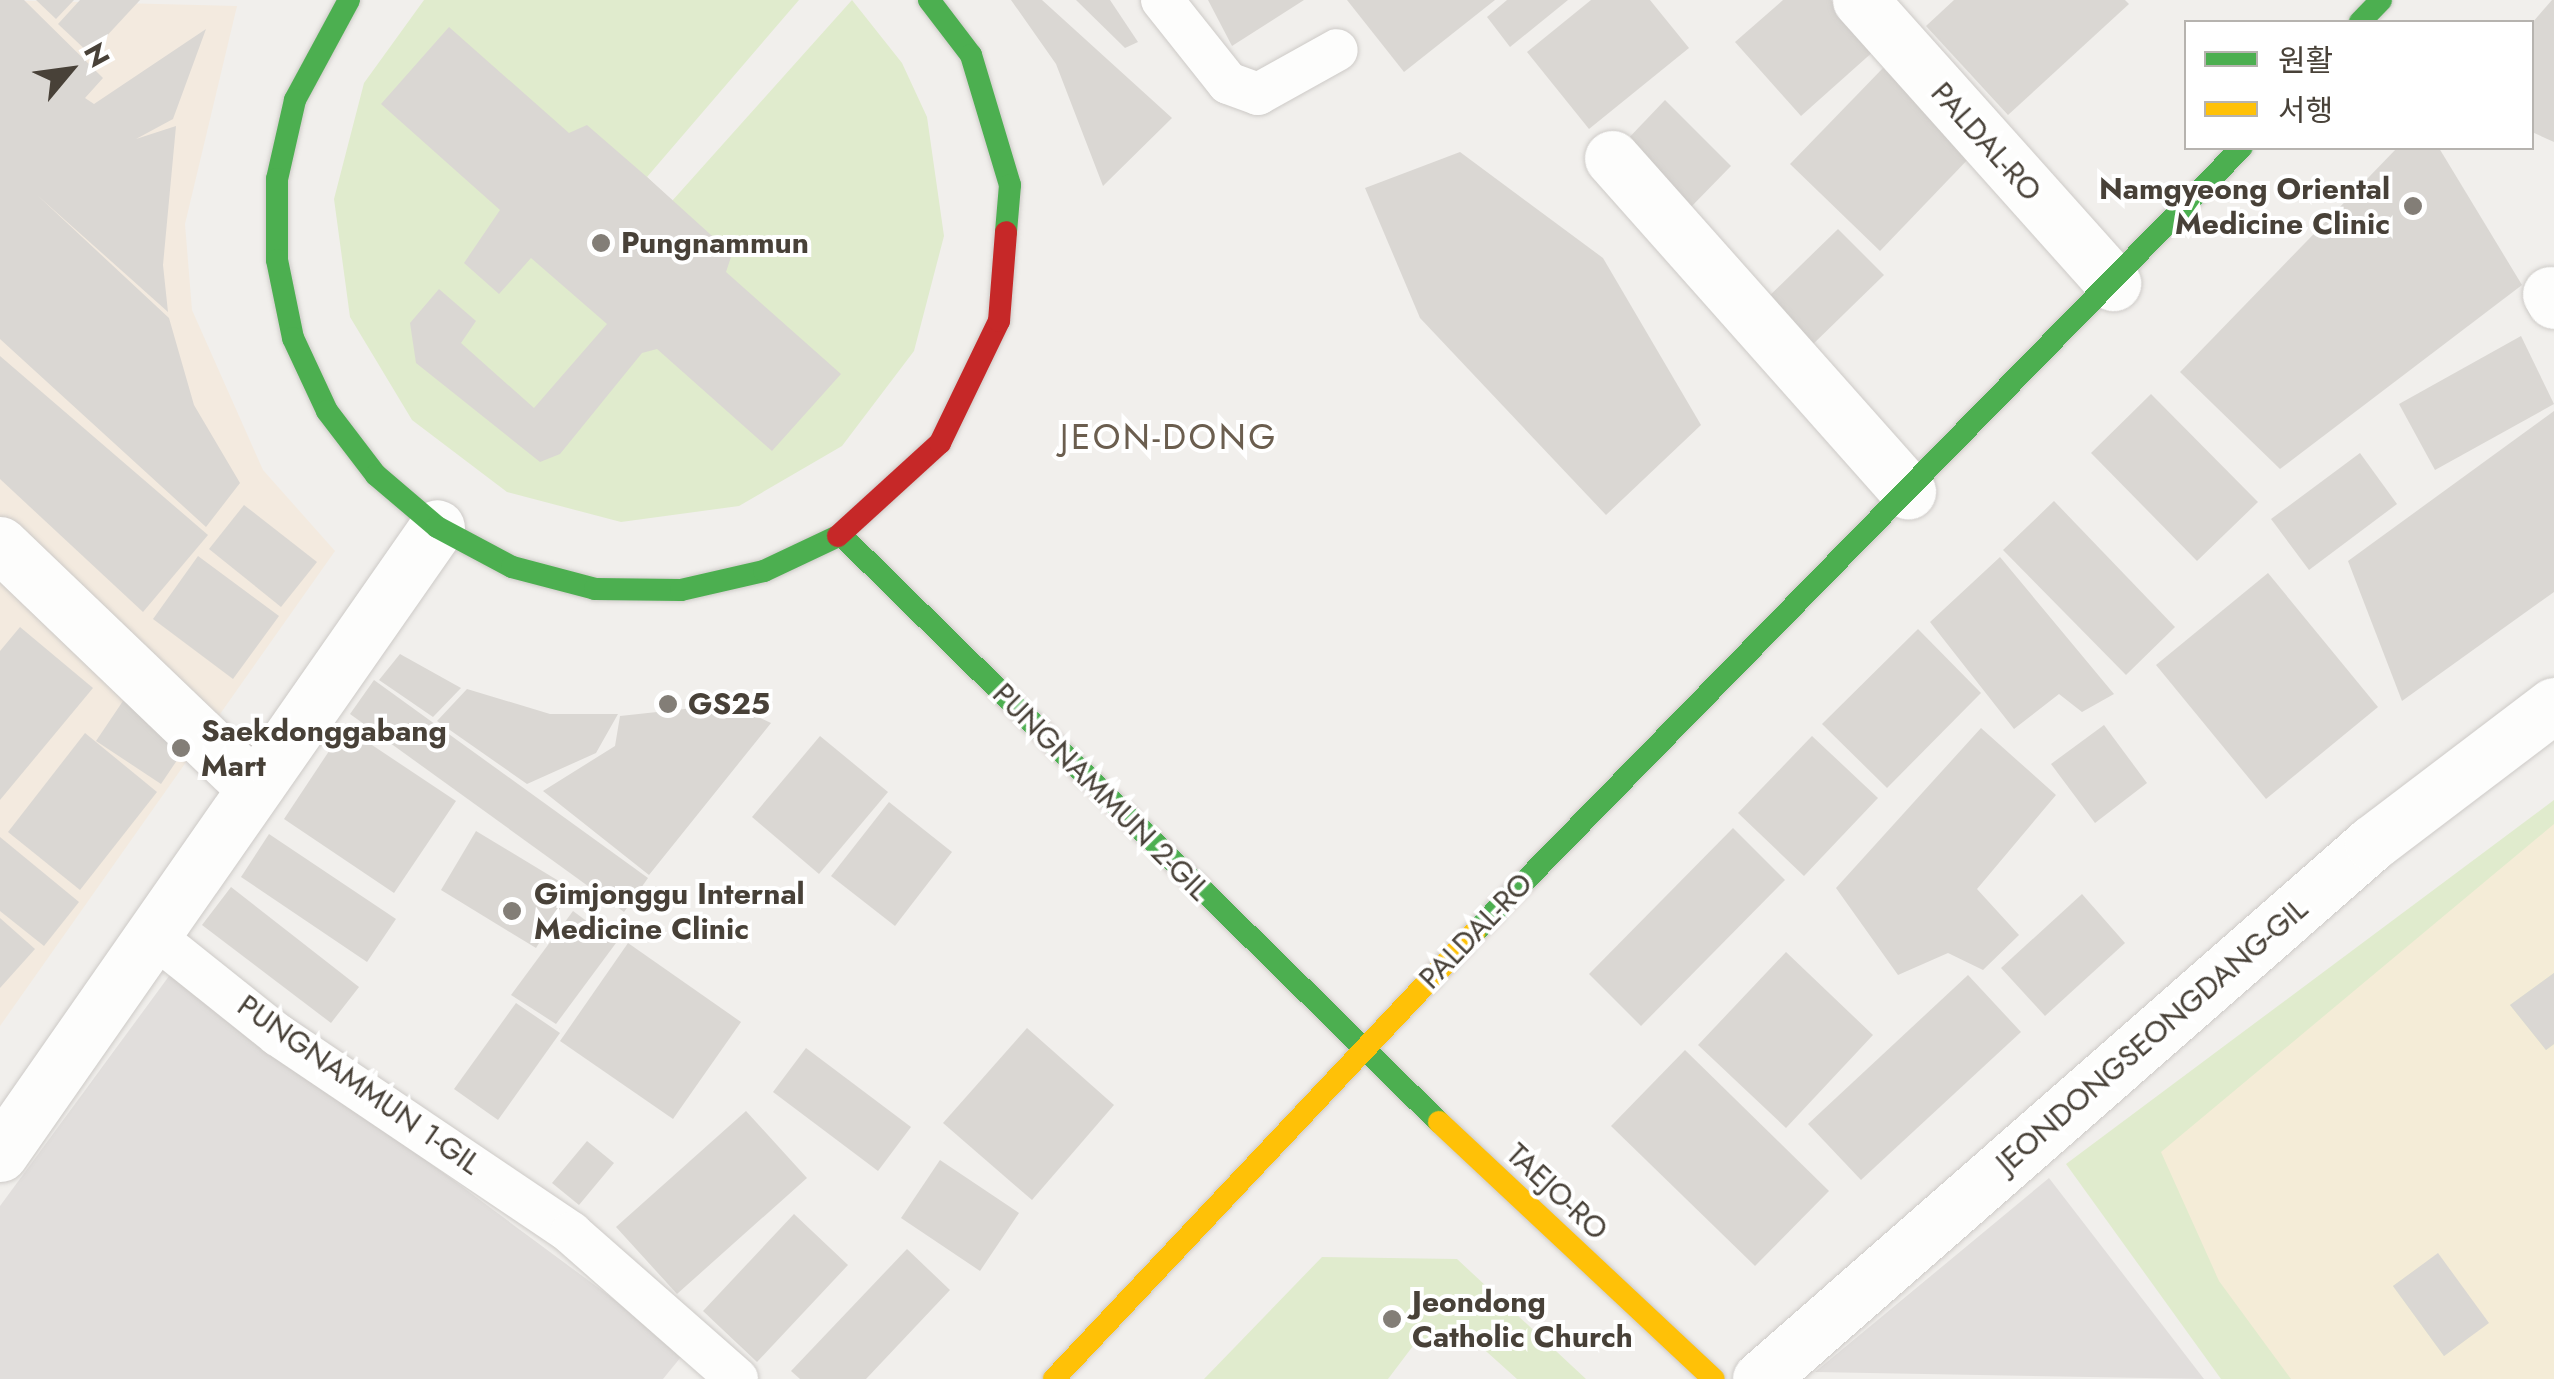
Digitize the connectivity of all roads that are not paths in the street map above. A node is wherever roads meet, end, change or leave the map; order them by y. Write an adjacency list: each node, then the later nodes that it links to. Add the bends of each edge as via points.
1 (929, 0): 13 (street, via 971,54 1010,184 999,321 940,442)
2 (1162, 0): 7 (lane, via 1228,83 1258,94)
3 (1860, 0): 10 (street, PALDAL-RO)
4 (2381, 0): 6 (street)
5 (333, 5): 12 (street, via 284,148 277,260 293,338 326,411 376,474)
6 (2362, 20)
7 (1337, 50)
8 (2239, 150): 10 (street, PALDAL-RO)
9 (1612, 158): 11 (street)
10 (2112, 283): 11 (street, PALDAL-RO)
11 (1908, 491): 18 (street, PALDAL-RO)
12 (436, 527): 13 (street, via 512,567 612,589 681,590 764,571); 16 (street)
13 (841, 536): 18 (street, PUNGNAMMUN 2-GIL)
14 (0, 544): 16 (street)
15 (2554, 705): 23 (street, JEONDONGSEONGDANG-GIL, via 2372,843)
16 (252, 786): 17 (street)
17 (150, 933): 19 (street); 20 (lane, PUNGNAMMUN 1-GIL, via 278,1035 571,1233)
18 (1360, 1049): 21 (street, PALDAL-RO); 22 (street, TAEJO-RO)
19 (0, 1154)
20 (738, 1379)
21 (1054, 1379)
22 (1714, 1379)
23 (1760, 1379)

